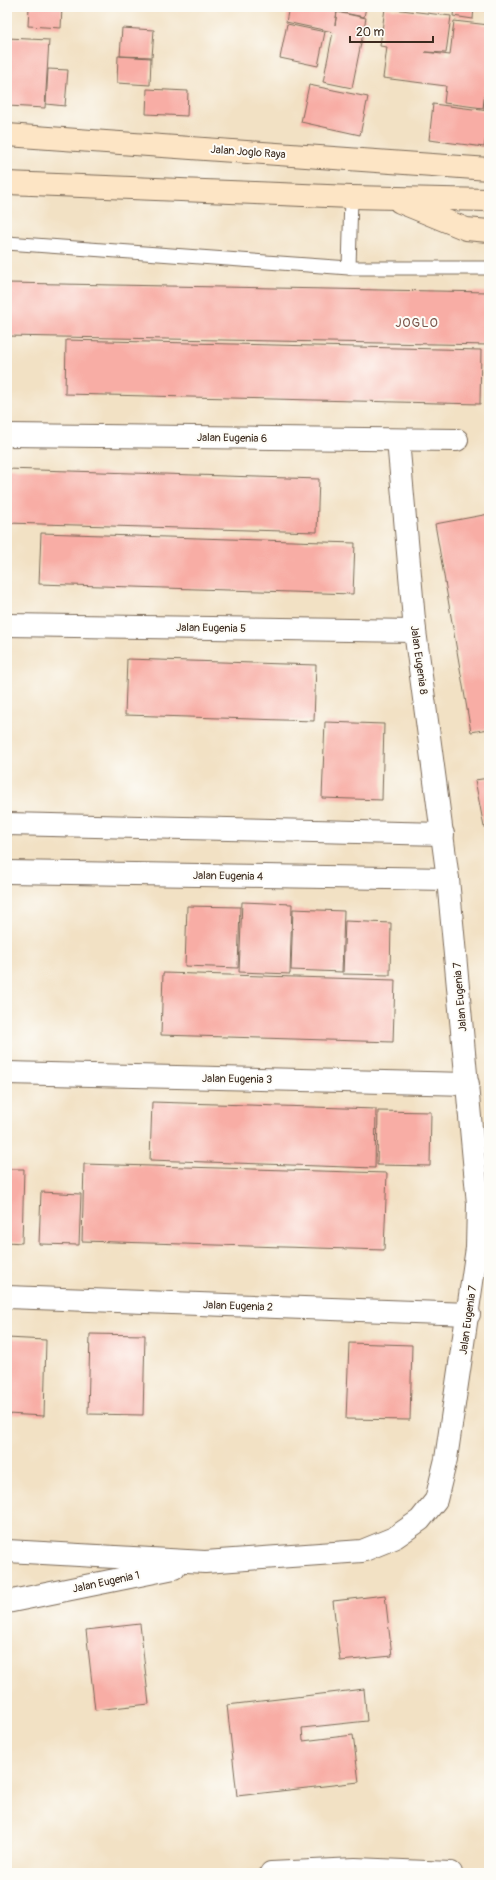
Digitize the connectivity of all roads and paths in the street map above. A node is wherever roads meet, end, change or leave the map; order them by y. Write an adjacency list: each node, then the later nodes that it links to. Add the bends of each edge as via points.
1 (7, 135): 2 (main road, Jalan Joglo Raya)
2 (489, 169)
3 (7, 183): 4 (main road)
4 (351, 197): 5 (main road); 9 (lane)
5 (388, 198): 6 (main road); 7 (main road, via 466,229)
6 (489, 200)
7 (489, 231)
8 (7, 244): 9 (lane)
9 (349, 268): 10 (lane)
10 (489, 268)
11 (7, 435): 12 (street, Jalan Eugenia 6)
12 (398, 440): 13 (street, Jalan Eugenia 6); 15 (street, Jalan Eugenia 8)
13 (457, 440)
14 (7, 625): 15 (street, Jalan Eugenia 5)
15 (415, 631): 17 (street, Jalan Eugenia 8)
16 (7, 824): 17 (street)
17 (443, 834): 19 (street, Jalan Eugenia 8)
18 (7, 872): 19 (street, Jalan Eugenia 4)
19 (448, 880): 21 (street, Jalan Eugenia 7)
20 (7, 1073): 21 (street, Jalan Eugenia 3)
21 (468, 1084): 23 (street, Jalan Eugenia 7, via 478,1204 477,1248)
22 (7, 1297): 23 (street, Jalan Eugenia 2)
23 (469, 1314): 25 (street, Jalan Eugenia 7, via 446,1459 436,1500 420,1520 394,1538)
24 (7, 1551): 26 (street, Jalan Eugenia 1)
25 (362, 1551): 26 (street, Jalan Eugenia 1)
26 (205, 1562): 27 (street, Jalan Eugenia 1)
27 (7, 1602)
28 (271, 1873): 29 (street, via 355,1869)
29 (451, 1873)

